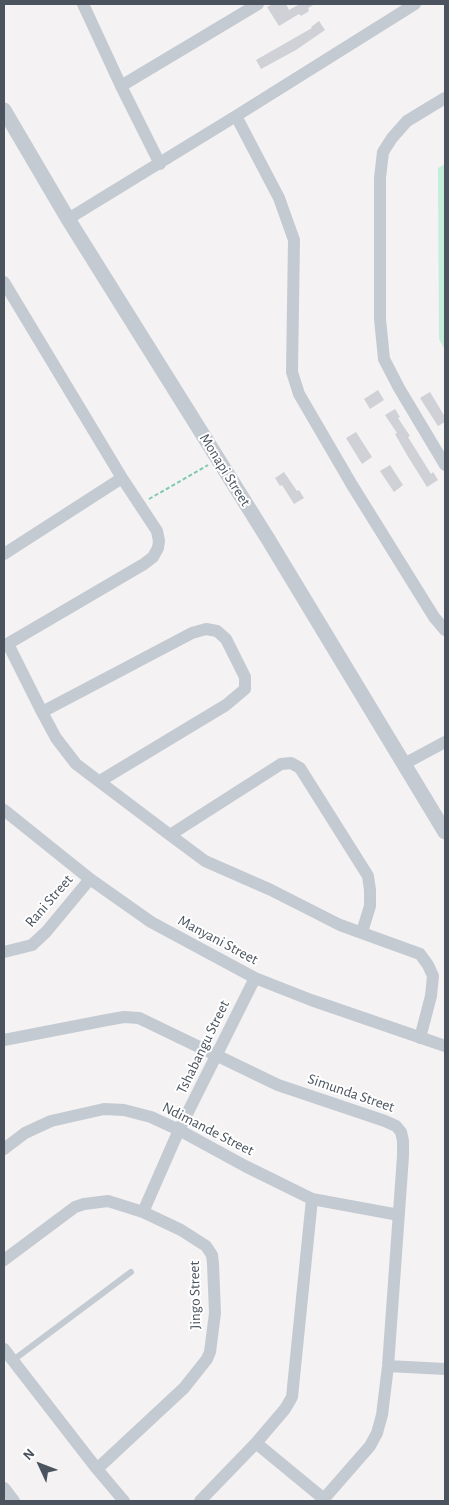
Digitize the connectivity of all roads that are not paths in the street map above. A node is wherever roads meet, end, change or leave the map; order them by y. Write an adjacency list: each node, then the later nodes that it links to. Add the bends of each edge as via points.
1 (83, 4): 4 (street)
2 (258, 4): 4 (street)
3 (415, 4): 7 (street)
4 (121, 86): 8 (street)
5 (445, 98): 11 (street, via 406,122 383,152 380,178 380,319 384,359)
6 (4, 110): 9 (street, Monapi Street)
7 (236, 116): 8 (street); 14 (street, via 280,198 294,240 292,372 298,394)
8 (160, 164): 9 (street)
9 (68, 218): 18 (street, Monapi Street)
10 (4, 282): 12 (street)
11 (445, 465)
12 (122, 478): 13 (street); 15 (street, via 157,531 158,548 153,557)
13 (4, 554)
14 (445, 630)
15 (6, 645): 16 (street)
16 (42, 712): 19 (street, via 56,738 76,764); 19 (street, via 192,633 206,629 218,631 226,638 245,677 245,689)
17 (445, 742): 18 (street)
18 (404, 764): 21 (street, Monapi Street)
19 (100, 782): 22 (street)
20 (4, 810): 23 (street, Manyani Street)
21 (445, 832)
22 (170, 835): 24 (street, via 205,861 340,925); 24 (street, via 281,764 291,762 300,768 368,876 370,906)
23 (90, 879): 25 (street, Rani Street, via 32,945); 26 (street, Manyani Street, via 151,922)
24 (362, 932): 27 (street, via 420,954 428,965 433,976 431,996)
25 (4, 952)
26 (255, 978): 27 (street, Manyani Street); 30 (street, Tshabangu Street)
27 (420, 1038): 29 (street, Manyani Street)
28 (4, 1040): 30 (street, Simunda Street, via 124,1017 139,1018)
29 (445, 1046)
30 (216, 1055): 31 (street, Tshabangu Street); 35 (street, Simunda Street, via 278,1085 396,1126 403,1141)
31 (180, 1130): 32 (street, Ndimande Street, via 124,1110 104,1109 39,1125); 33 (street, Ndimande Street); 34 (street, Tshabangu Street)
32 (4, 1149)
33 (312, 1199): 35 (street, Ndimande Street); 42 (street, via 292,1398)
34 (143, 1212): 36 (street, Jingo Street, via 108,1201 74,1206); 43 (street, Jingo Street, via 195,1238 212,1255 214,1313 210,1352 201,1369 184,1388)
35 (399, 1214): 40 (street, Simunda Street)
36 (4, 1260)
37 (130, 1272): 39 (lane)
38 (4, 1349): 39 (street)
39 (8, 1364): 43 (street)
40 (388, 1366): 41 (street); 45 (street, Simunda Street, via 377,1433 370,1446)
41 (445, 1369)
42 (256, 1443): 45 (street); 48 (street)
43 (97, 1469): 47 (street)
44 (4, 1488): 46 (street)
45 (323, 1500)
46 (14, 1501)
47 (124, 1501)
48 (200, 1501)

